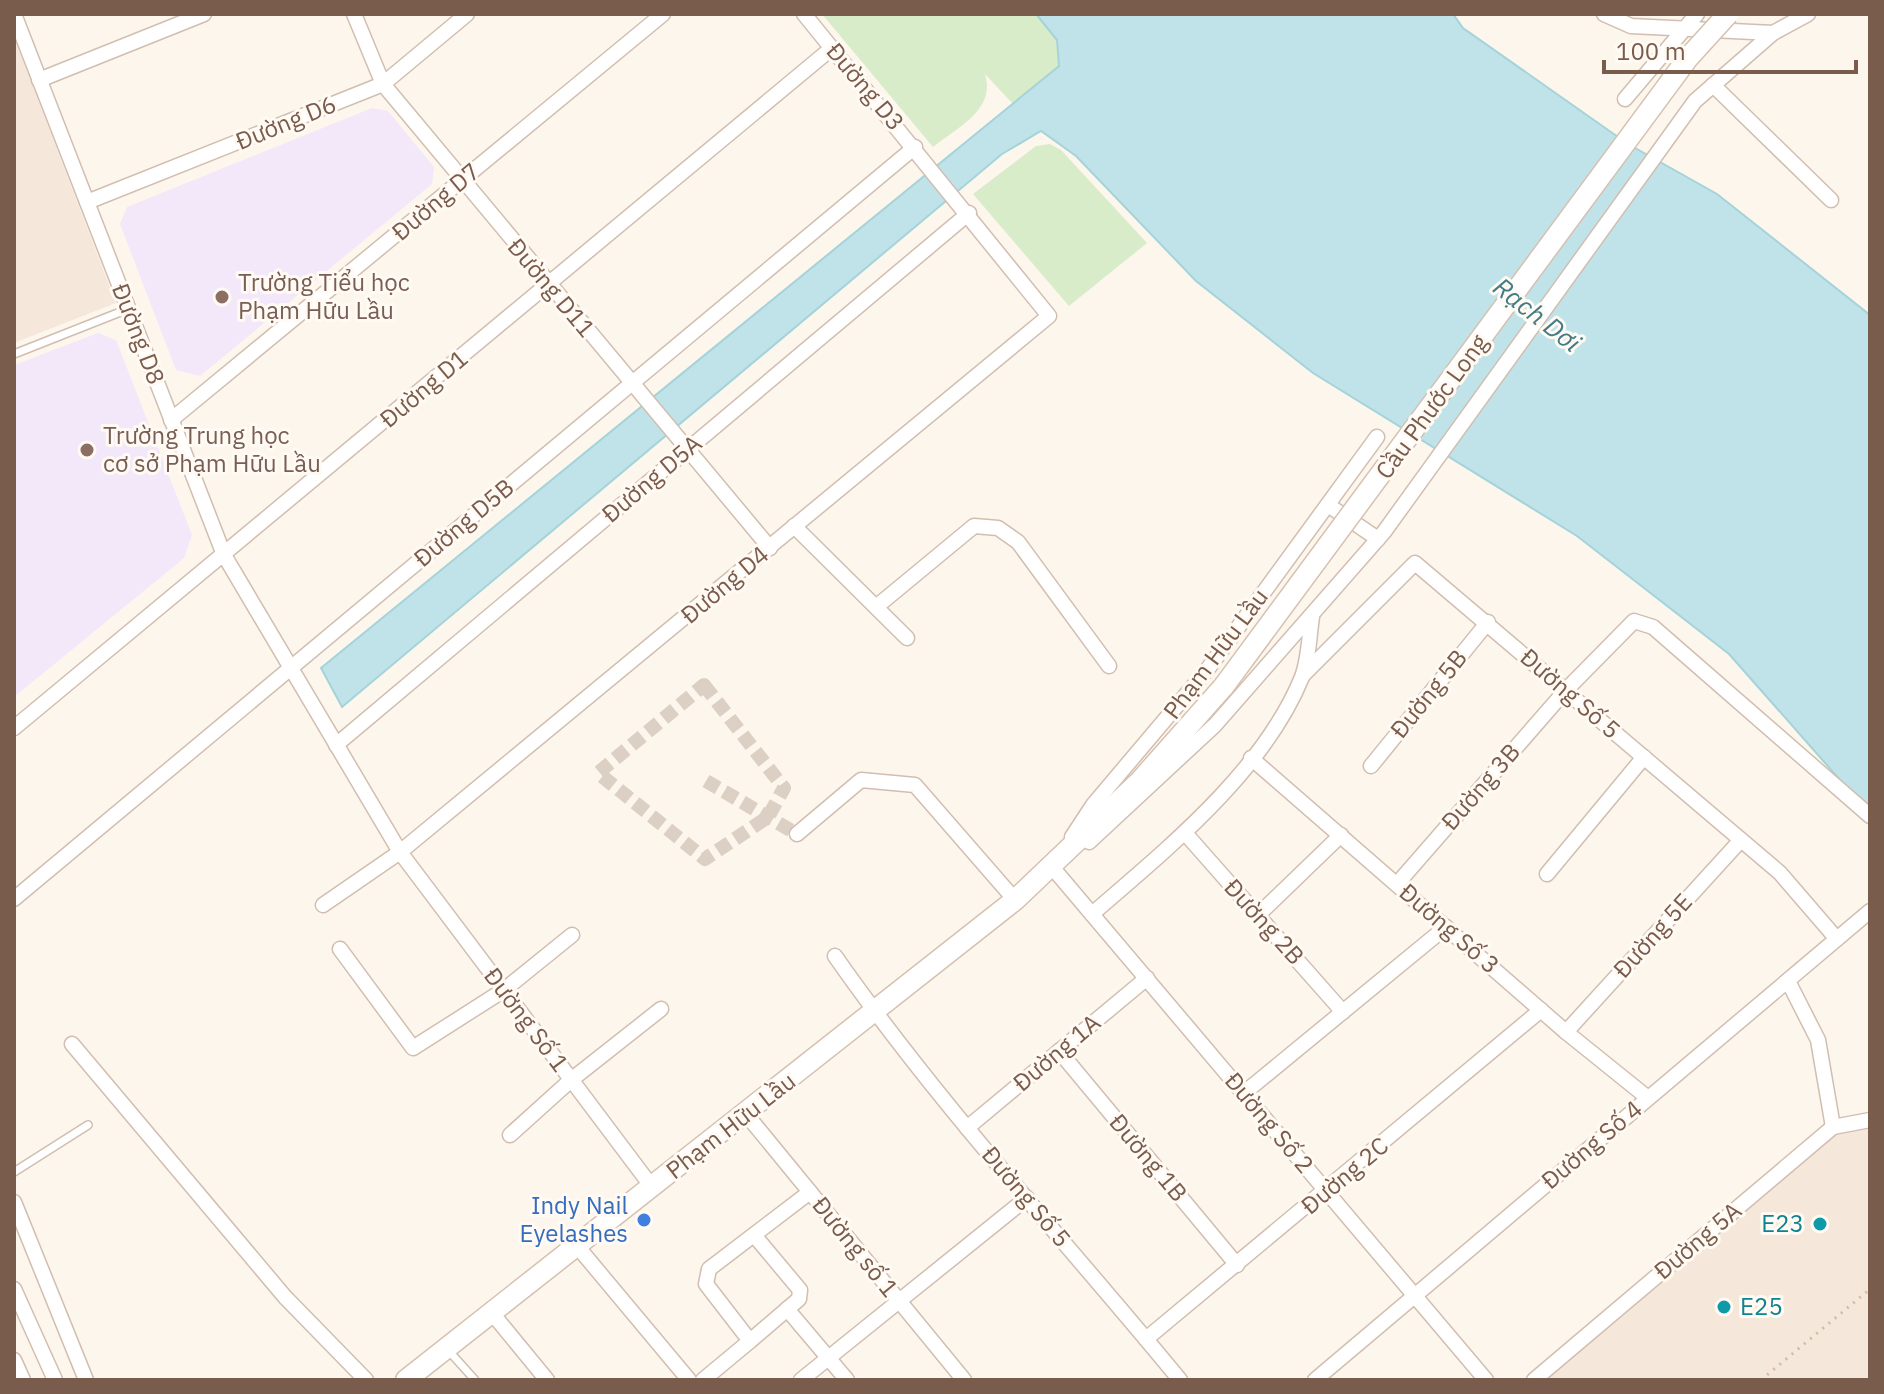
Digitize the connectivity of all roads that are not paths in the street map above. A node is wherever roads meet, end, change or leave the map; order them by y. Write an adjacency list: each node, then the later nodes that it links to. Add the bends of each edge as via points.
1 (14, 14): 14 (street, Đường D8)
2 (204, 14): 14 (street)
3 (354, 14): 15 (street, Đường D11)
4 (467, 14): 15 (street, Đường D6)
5 (663, 14): 19 (street, Đường D7)
6 (804, 14): 13 (street, Đường D3)
7 (1604, 14): 11 (street, via 1631,26)
8 (1697, 14): 11 (street)
9 (1728, 14): 42 (main road, Cầu Phước Long, bridge, via 1688,58)
10 (1808, 14): 12 (street)
11 (1682, 28): 12 (street); 17 (street)
12 (1773, 33): 16 (street)
13 (832, 48): 18 (street, Đường D3); 23 (street, Đường D1)
14 (39, 80): 21 (street, Đường D8)
15 (383, 84): 19 (street, Đường D11); 21 (street, Đường D6)
16 (1713, 85): 20 (street); 32 (street, Cầu Phước Long, via 1695,101)
17 (1625, 99)
18 (915, 147): 22 (street, Đường D3); 26 (street, Đường D5B)
19 (462, 180): 23 (street, Đường D11); 27 (street, Đường D7)
20 (1831, 200)
21 (87, 202): 24 (street, Đường D8)
22 (969, 213): 29 (street, Đường D5A); 31 (street, Đường D4, via 1049,316)
23 (549, 284): 26 (street, Đường D11); 34 (street, Đường D1)
24 (128, 309): 25 (lane); 27 (street, Đường D8)
25 (14, 354)
26 (635, 388): 29 (street, Đường D11); 39 (street, Đường D5B)
27 (171, 420): 34 (street, Đường D8)
28 (1377, 437): 30 (street, Phạm Hữu Lầu)
29 (686, 450): 33 (street, Đường D11); 45 (street, Đường D5A)
30 (1328, 505): 32 (street); 55 (street, Phạm Hữu Lầu, via 1207,670 1093,805)
31 (794, 526): 33 (street, Đường D4); 35 (street)
32 (1381, 536): 36 (street, Phạm Hữu Lầu)
33 (770, 548): 54 (street, Đường D4)
34 (224, 555): 39 (street, Đường D8); 44 (street, Đường D1)
35 (876, 607): 38 (street); 40 (street, via 974,526 998,528 1018,542)
36 (1312, 615): 41 (street); 55 (street, Phạm Hữu Lầu, via 1176,764 1096,836)
37 (1488, 622): 41 (street, Đường Số 5, via 1415,563); 43 (street, Đường Số 5); 48 (street, Đường 5B)
38 (907, 638)
39 (293, 666): 45 (street, Đường D8); 58 (street, Đường D5B)
40 (1109, 666)
41 (1303, 675): 47 (street)
42 (1224, 686): 55 (main road, Phạm Hữu Lầu, via 1140,781)
43 (1566, 690): 46 (street, Đường Số 5); 49 (street, Đường 3B, via 1634,621 1647,623); 57 (street, Đường 3B)
44 (14, 728)
45 (336, 745): 54 (street, Đường D8)
46 (1644, 757): 53 (street, Đường Số 5); 56 (street)
47 (1251, 758): 50 (street); 52 (street, Đường Số 3)
48 (1371, 766)
49 (1870, 816)
50 (1185, 833): 62 (street); 63 (street, Đường 2B)
51 (797, 834): 59 (street, via 861,780 915,785)
52 (1341, 835): 57 (street, Đường Số 3); 63 (street)
53 (1740, 841): 66 (street, Đường Số 5, via 1780,873); 76 (street, Đường 5E)
54 (400, 852): 60 (street, Đường D4); 71 (street, Đường Số 1)
55 (1052, 867): 59 (main road, Phạm Hữu Lầu); 62 (street, Đường Số 2)
56 (1547, 874)
57 (1397, 884): 64 (street, Đường Số 3)
58 (14, 899)
59 (1015, 900): 75 (main road, Phạm Hữu Lầu)
60 (323, 905)
61 (1870, 911): 66 (street, Đường Số 4)
62 (1092, 914): 69 (street, Đường Số 2)
63 (1258, 915): 74 (street, Đường 2B)
64 (1446, 927): 73 (street, Đường Số 3); 74 (street)
65 (572, 935): 71 (street)
66 (1836, 938): 70 (street, Đường Số 4)
67 (340, 949): 71 (street, via 413,1048)
68 (835, 956): 75 (street, Đường Số 5)
69 (1147, 978): 78 (street, Đường 1A); 80 (street, Đường Số 2)
70 (1788, 981): 81 (street, Đường Số 4); 85 (street, via 1818,1040)
71 (504, 990): 79 (street, Đường Số 1)
72 (661, 1009): 79 (street)
73 (1541, 1010): 76 (street, Đường Số 3); 91 (street, Đường 2C)
74 (1343, 1012): 80 (street)
75 (875, 1013): 82 (main road, Phạm Hữu Lầu); 86 (street, Đường Số 5)
76 (1566, 1032): 81 (street, Đường Số 3)
77 (72, 1044): 110 (street, via 285,1297)
78 (1059, 1051): 86 (street, Đường 1A); 96 (street, Đường 1B)
79 (571, 1080): 87 (street); 89 (street, Đường Số 1)
80 (1244, 1093): 91 (street, Đường Số 2)
81 (1648, 1098): 98 (street, Đường Số 4)
82 (746, 1114): 89 (main road, Phạm Hữu Lầu); 90 (street, Đường số 1)
83 (1870, 1120): 85 (street, Đường 5A)
84 (88, 1125): 88 (lane)
85 (1833, 1127): 122 (street, Đường 5A)
86 (967, 1128): 92 (street, Đường Số 5)
87 (510, 1135)
88 (14, 1172)
89 (652, 1187): 95 (main road, Phạm Hữu Lầu)
90 (810, 1192): 94 (street); 99 (street, Đường số 1)
91 (1327, 1192): 96 (street, Đường 2C); 98 (street, Đường Số 2)
92 (1027, 1198): 99 (street, Đường Số 5); 102 (street, Đường Số 5)
93 (14, 1202): 109 (street)
94 (754, 1235): 100 (street, via 800,1290 799,1299); 103 (street, via 709,1269 706,1284)
95 (577, 1246): 101 (main road, Phạm Hữu Lầu); 114 (street)
96 (1237, 1265): 102 (street, Đường 2C)
97 (14, 1289): 108 (street)
98 (1415, 1296): 120 (street, Đường Số 4); 121 (street, Đường Số 2)
99 (899, 1301): 105 (street, Đường Số 5); 118 (street, Đường số 1)
100 (787, 1309): 103 (street); 105 (street)
101 (492, 1313): 104 (main road, Phạm Hữu Lầu); 113 (street)
102 (1146, 1339): 119 (street, Đường Số 5)
103 (750, 1341): 115 (street)
104 (447, 1348): 111 (main road, Phạm Hữu Lầu); 112 (lane)
105 (828, 1358): 116 (street, Đường Số 5); 117 (street)
106 (14, 1360): 107 (street)
107 (23, 1380)
108 (55, 1380)
109 (86, 1380)
110 (366, 1380)
111 (406, 1380)
112 (475, 1380)
113 (547, 1380)
114 (689, 1380)
115 (703, 1380)
116 (801, 1380)
117 (847, 1380)
118 (964, 1380)
119 (1180, 1380)
120 (1315, 1380)
121 (1486, 1380)
122 (1534, 1380)

